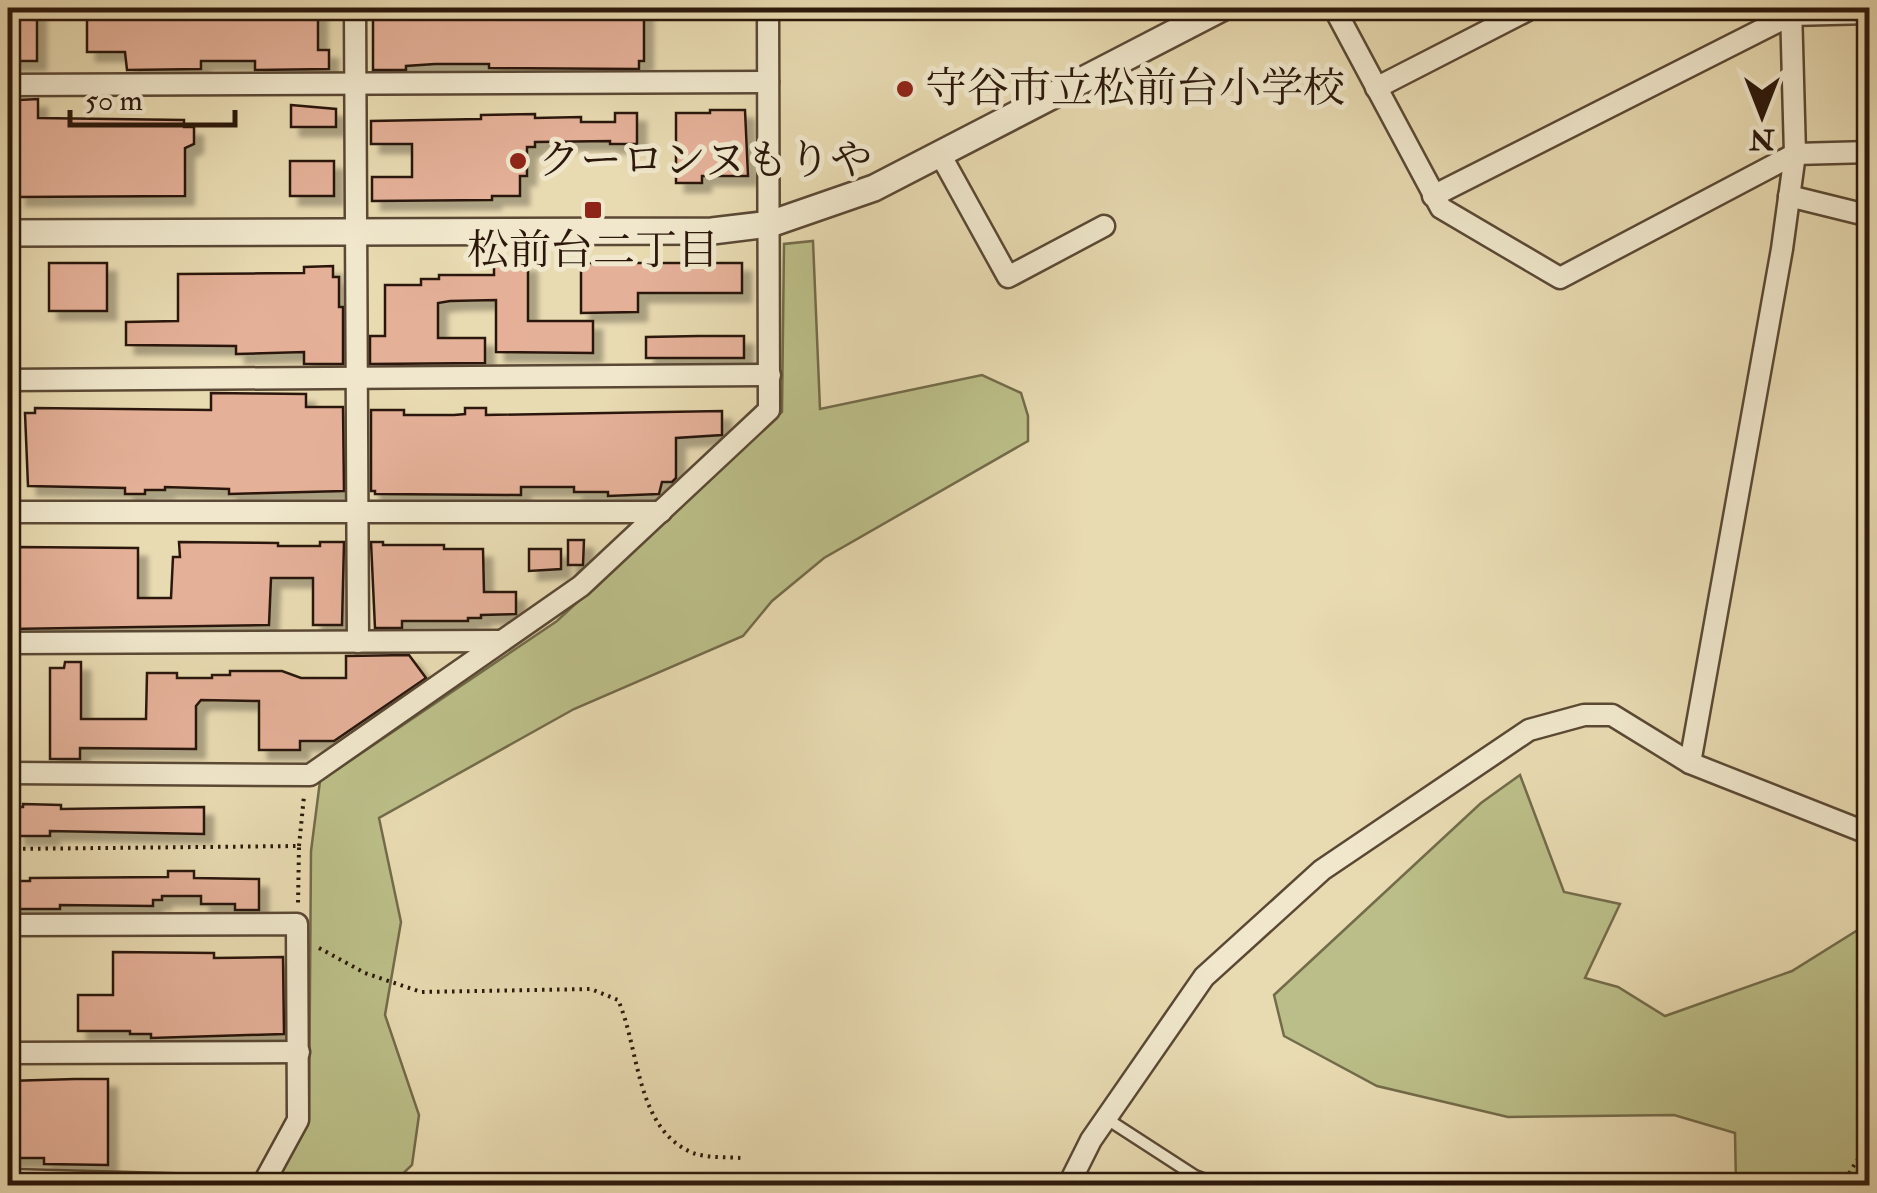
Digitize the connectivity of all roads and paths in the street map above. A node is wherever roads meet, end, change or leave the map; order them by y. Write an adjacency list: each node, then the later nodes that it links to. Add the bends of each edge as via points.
1 (355, 8): 9 (street)
2 (768, 8): 8 (street)
3 (1222, 8): 13 (street)
4 (1334, 8): 11 (street)
5 (1532, 8): 11 (street)
6 (1791, 11): 7 (street); 14 (street); 15 (street)
7 (1870, 13)
8 (768, 82): 9 (street); 18 (street)
9 (355, 84): 10 (street); 20 (street)
10 (8, 85)
11 (1376, 88): 15 (street)
12 (1870, 152): 14 (street)
13 (940, 154): 18 (street, via 874,188); 19 (street, via 1008,277)
14 (1795, 154): 15 (street, via 1560,278 1441,208); 16 (street)
15 (1433, 196)
16 (1789, 196): 17 (street); 31 (street)
17 (1870, 216)
18 (770, 224): 20 (street, via 712,230); 22 (street)
19 (1104, 226)
20 (356, 230): 21 (street); 23 (street)
21 (8, 233)
22 (770, 375): 23 (street); 27 (street, via 770,410)
23 (357, 378): 24 (street); 26 (street)
24 (8, 380)
25 (8, 512): 26 (street)
26 (358, 512): 27 (street); 29 (street)
27 (660, 512): 28 (street, via 581,586)
28 (501, 641): 29 (street); 33 (street)
29 (358, 642): 30 (street)
30 (8, 643)
31 (1690, 763): 34 (street); 41 (street, via 1612,715 1529,730 1322,870 1204,978)
32 (8, 773): 33 (street)
33 (310, 775): 35 (path)
34 (1870, 834)
35 (300, 846): 36 (path); 38 (path)
36 (8, 849)
37 (8, 925): 38 (street)
38 (297, 930): 39 (street); 43 (path, via 366,973 421,992 591,990 618,1000 643,1092 666,1135 694,1154)
39 (298, 1052): 40 (street); 47 (street, via 298,1120)
40 (8, 1053)
41 (1106, 1118): 45 (lane); 48 (street)
42 (1870, 1140): 50 (path)
43 (741, 1158)
44 (8, 1180): 46 (street)
45 (1193, 1181): 49 (lane)
46 (235, 1186)
47 (262, 1186)
48 (1068, 1186)
49 (1221, 1186)
50 (1841, 1186)

